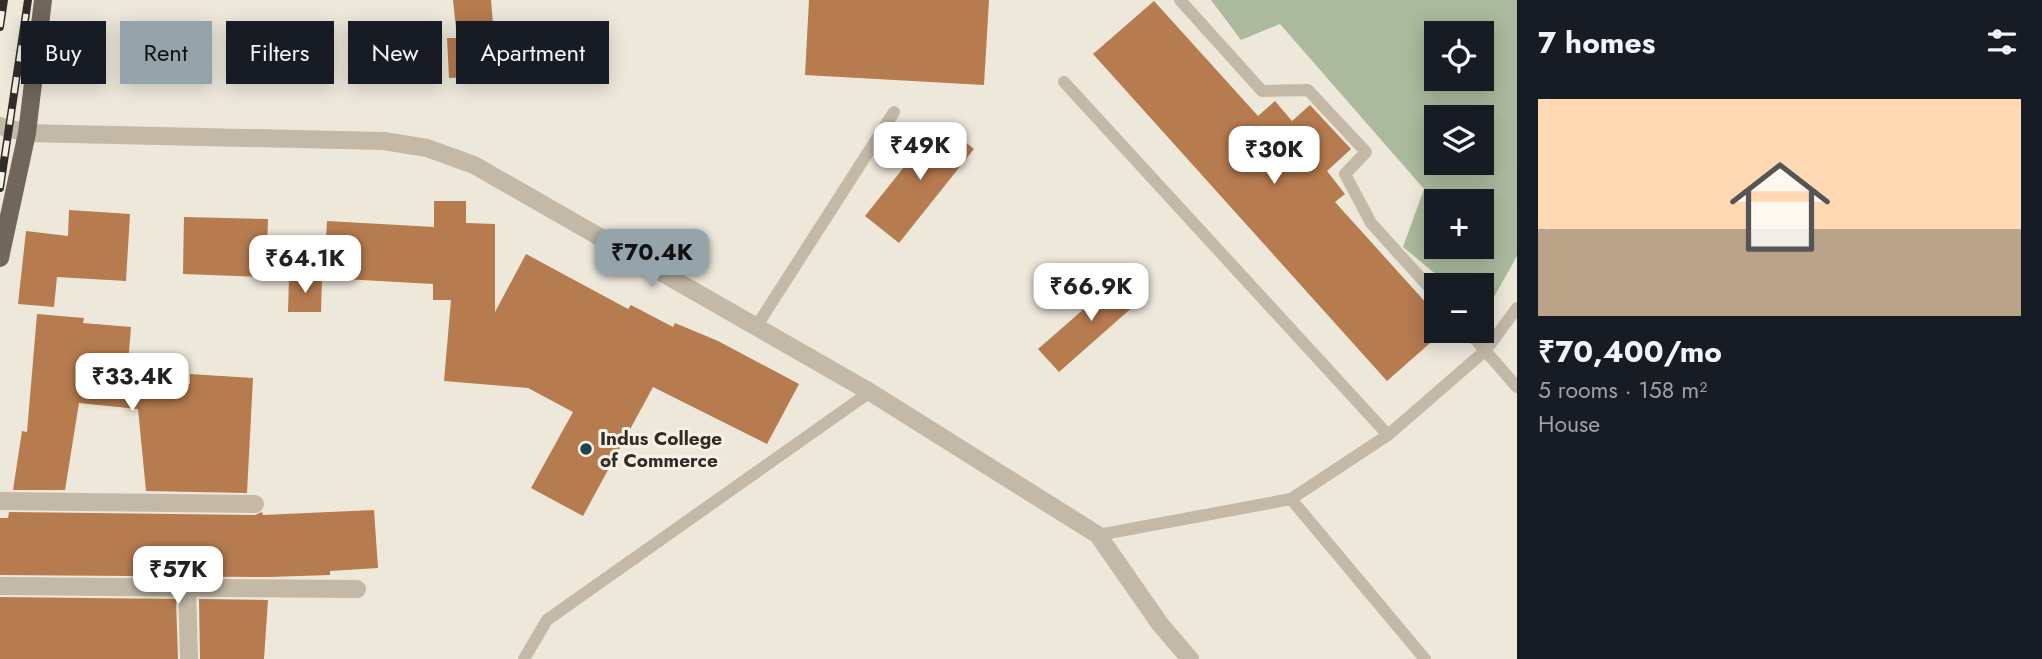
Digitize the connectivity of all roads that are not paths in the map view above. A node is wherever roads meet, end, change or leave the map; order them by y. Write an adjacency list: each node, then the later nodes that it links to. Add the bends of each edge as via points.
1 (43, 0): 6 (main road)
2 (1180, 0): 8 (lane, via 1262,91 1308,90 1366,152 1345,174 1371,223)
3 (1064, 82): 15 (lane)
4 (894, 112): 10 (lane)
5 (0, 126): 6 (street)
6 (27, 133): 7 (main road); 10 (street, via 384,141 427,148 474,165)
7 (0, 258)
8 (1424, 282)
9 (1517, 308): 12 (lane)
10 (756, 327): 14 (street)
11 (1479, 343): 12 (lane)
12 (1486, 350): 13 (lane); 15 (lane)
13 (1517, 387)
14 (870, 392): 19 (street); 24 (lane, via 547,620)
15 (1388, 435): 16 (lane)
16 (1291, 499): 19 (lane); 26 (lane)
17 (0, 501): 18 (street)
18 (255, 504)
19 (1098, 535): 25 (street)
20 (0, 586): 21 (street)
21 (187, 587): 22 (street); 23 (street)
22 (357, 589)
23 (189, 659)
24 (524, 659)
25 (1190, 659)
26 (1424, 659)

